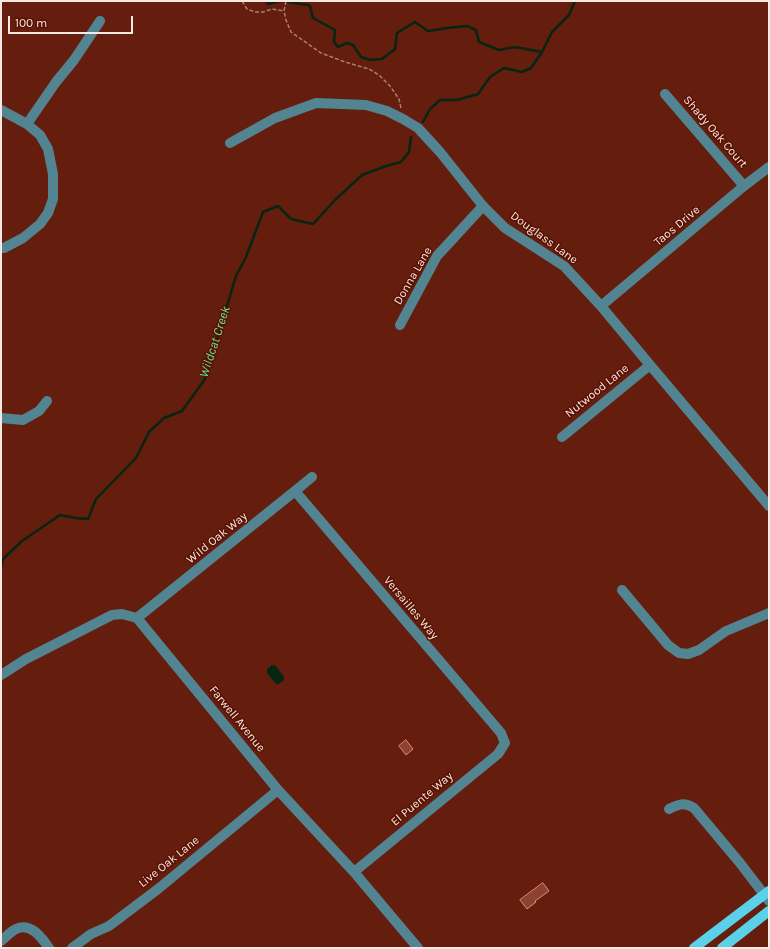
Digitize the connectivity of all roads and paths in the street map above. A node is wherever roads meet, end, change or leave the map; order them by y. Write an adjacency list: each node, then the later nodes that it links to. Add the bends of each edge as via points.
1 (242, 1): 3 (path, via 247,9 255,12 272,8)
2 (286, 1): 3 (path)
3 (284, 11): 7 (path, via 291,32 321,53 369,69 379,76 399,99)
4 (100, 21): 8 (street)
5 (665, 94): 11 (street, Shady Oak Court)
6 (1, 110): 8 (street)
7 (404, 119): 9 (street, Douglass Lane, via 366,105 316,103 276,118); 12 (street, Douglass Lane, via 418,128 440,152)
8 (27, 124): 13 (street, via 40,135 48,149 54,174 53,199 48,213 40,224 23,238)
9 (230, 143)
10 (769, 167): 11 (street, Taos Drive)
11 (744, 186): 14 (street, Taos Drive)
12 (483, 206): 14 (street, Douglass Lane, via 505,228 564,266); 15 (street, Donna Lane, via 437,256)
13 (1, 248)
14 (602, 306): 16 (street, Douglass Lane)
15 (400, 325)
16 (650, 365): 19 (street, Nutwood Lane); 22 (street, Douglass Lane)
17 (47, 401): 18 (street, via 39,411 23,420)
18 (1, 418)
19 (562, 437)
20 (312, 477): 21 (street, Wild Oak Way)
21 (295, 491): 25 (street, Wild Oak Way); 27 (street, Versailles Way, via 501,733)
22 (769, 506)
23 (622, 590): 24 (street, via 668,645 678,653 688,654 699,650 726,631)
24 (769, 613)
25 (137, 618): 26 (street, via 122,614 112,616 26,659); 28 (street, Farwell Avenue)
26 (1, 675)
27 (505, 743): 30 (street, El Puente Way, via 498,754)
28 (278, 790): 30 (street, Farwell Avenue); 35 (street, Live Oak Lane, via 158,889 109,926 91,934)
29 (669, 809): 31 (street, via 679,804 688,804 694,808)
30 (354, 872): 36 (street, Farwell Avenue)
31 (767, 896): 37 (main road)
32 (769, 911): 38 (main road)
33 (1, 940): 34 (street, via 17,928 26,927 36,931)
34 (49, 948)
35 (72, 948)
36 (418, 948)
37 (694, 948)
38 (722, 948)

